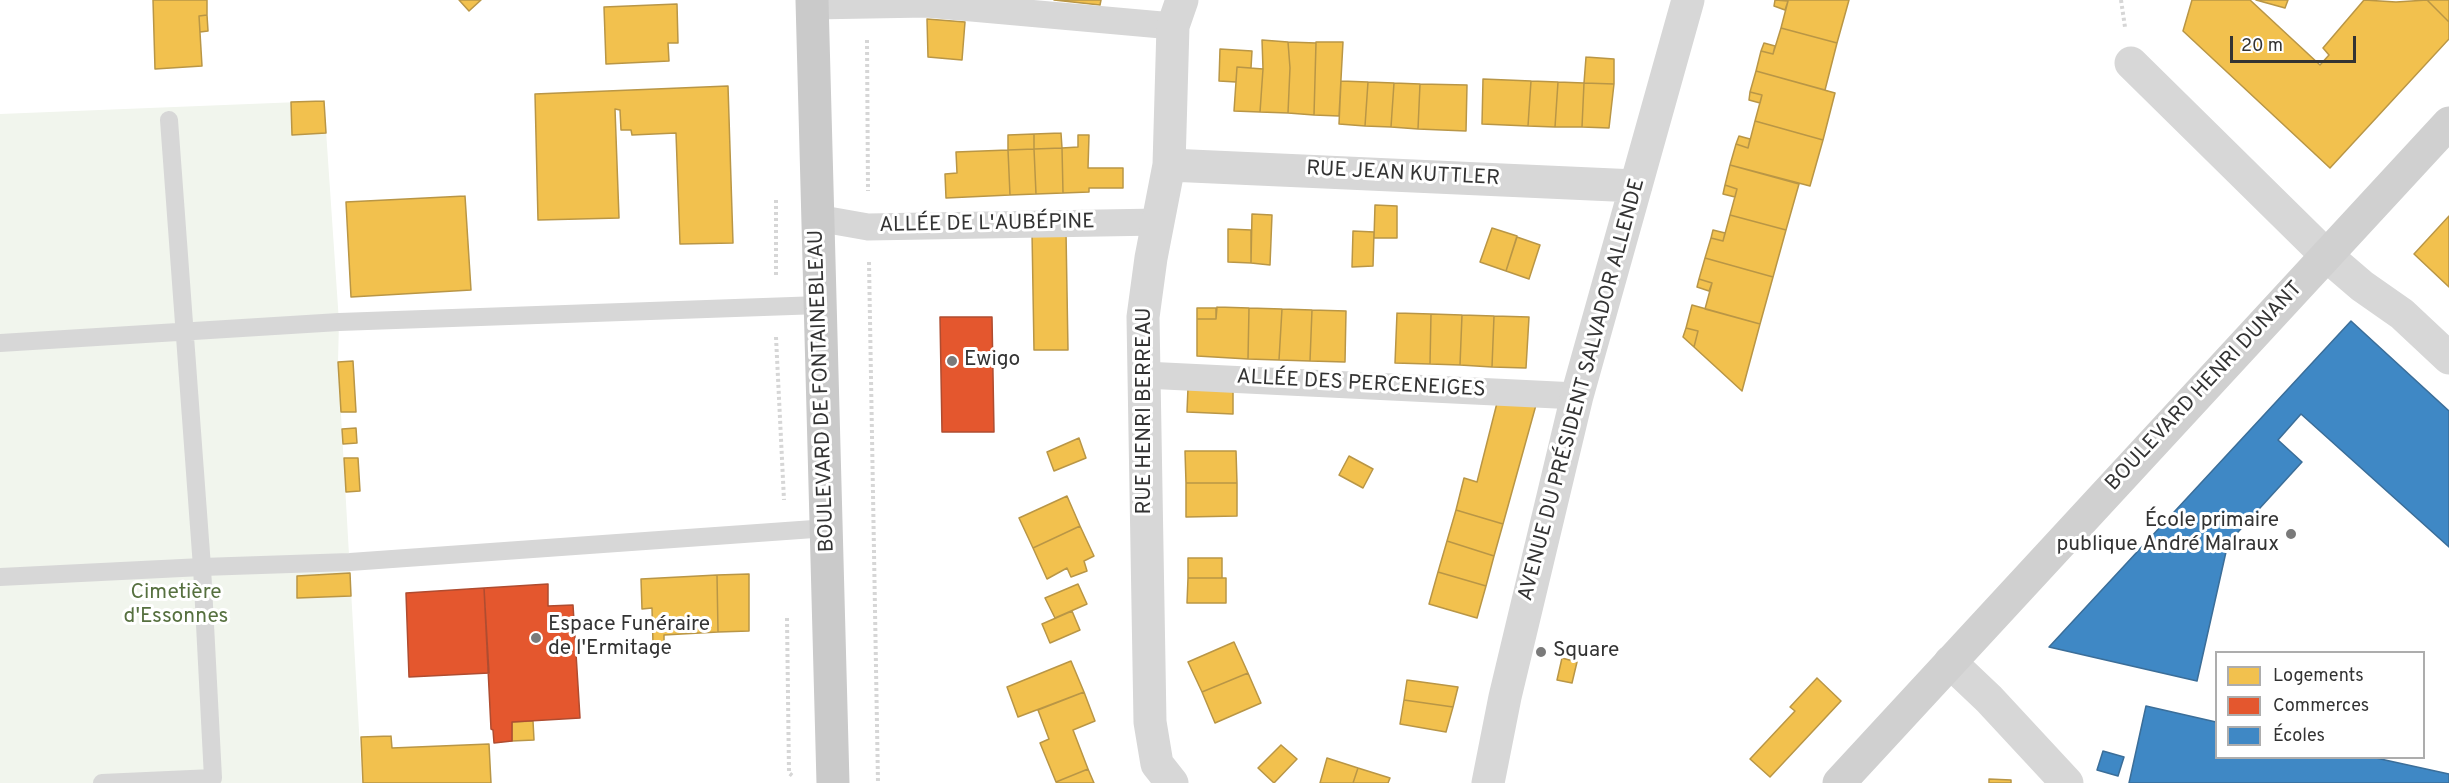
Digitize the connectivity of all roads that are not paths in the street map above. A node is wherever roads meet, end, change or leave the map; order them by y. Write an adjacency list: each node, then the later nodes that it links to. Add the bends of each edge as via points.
1 (1688, 0): 8 (street, AVENUE DU PRÉSIDENT SALVADOR ALLENDE)
2 (812, 3): 3 (street); 9 (main road, BOULEVARD DE FONTAINEBLEAU)
3 (1177, 13): 7 (street, RUE HENRI BERREAU)
4 (2131, 63): 11 (street)
5 (169, 120): 13 (lane)
6 (2449, 123): 11 (main road, BOULEVARD HENRI DUNANT)
7 (1170, 165): 8 (street, RUE JEAN KUTTLER); 10 (street, RUE HENRI BERREAU)
8 (1636, 186): 17 (street, AVENUE DU PRÉSIDENT SALVADOR ALLENDE)
9 (817, 218): 10 (street, ALLÉE DE L'AUBÉPINE, via 868,227); 12 (main road, BOULEVARD DE FONTAINEBLEAU)
10 (1159, 222): 16 (street, RUE HENRI BERREAU, via 1143,317)
11 (2327, 256): 15 (street, via 2402,314); 21 (main road, BOULEVARD HENRI DUNANT)
12 (820, 305): 13 (lane, via 339,322); 18 (main road, BOULEVARD DE FONTAINEBLEAU)
13 (186, 332): 14 (lane); 19 (lane)
14 (0, 343)
15 (2449, 358)
16 (1144, 375): 17 (street, ALLÉE DES PERCENEIGES); 24 (street, RUE HENRI BERREAU, via 1150,722 1157,764)
17 (1577, 396): 25 (street, AVENUE DU PRÉSIDENT SALVADOR ALLENDE)
18 (828, 528): 19 (lane, via 350,562); 23 (main road, BOULEVARD DE FONTAINEBLEAU)
19 (202, 567): 20 (lane); 22 (lane, via 213,778)
20 (0, 577)
21 (1950, 662): 26 (main road, BOULEVARD HENRI DUNANT); 27 (street)
22 (102, 783)
23 (833, 783)
24 (1172, 783)
25 (1488, 783)
26 (1839, 783)
27 (2067, 783)

